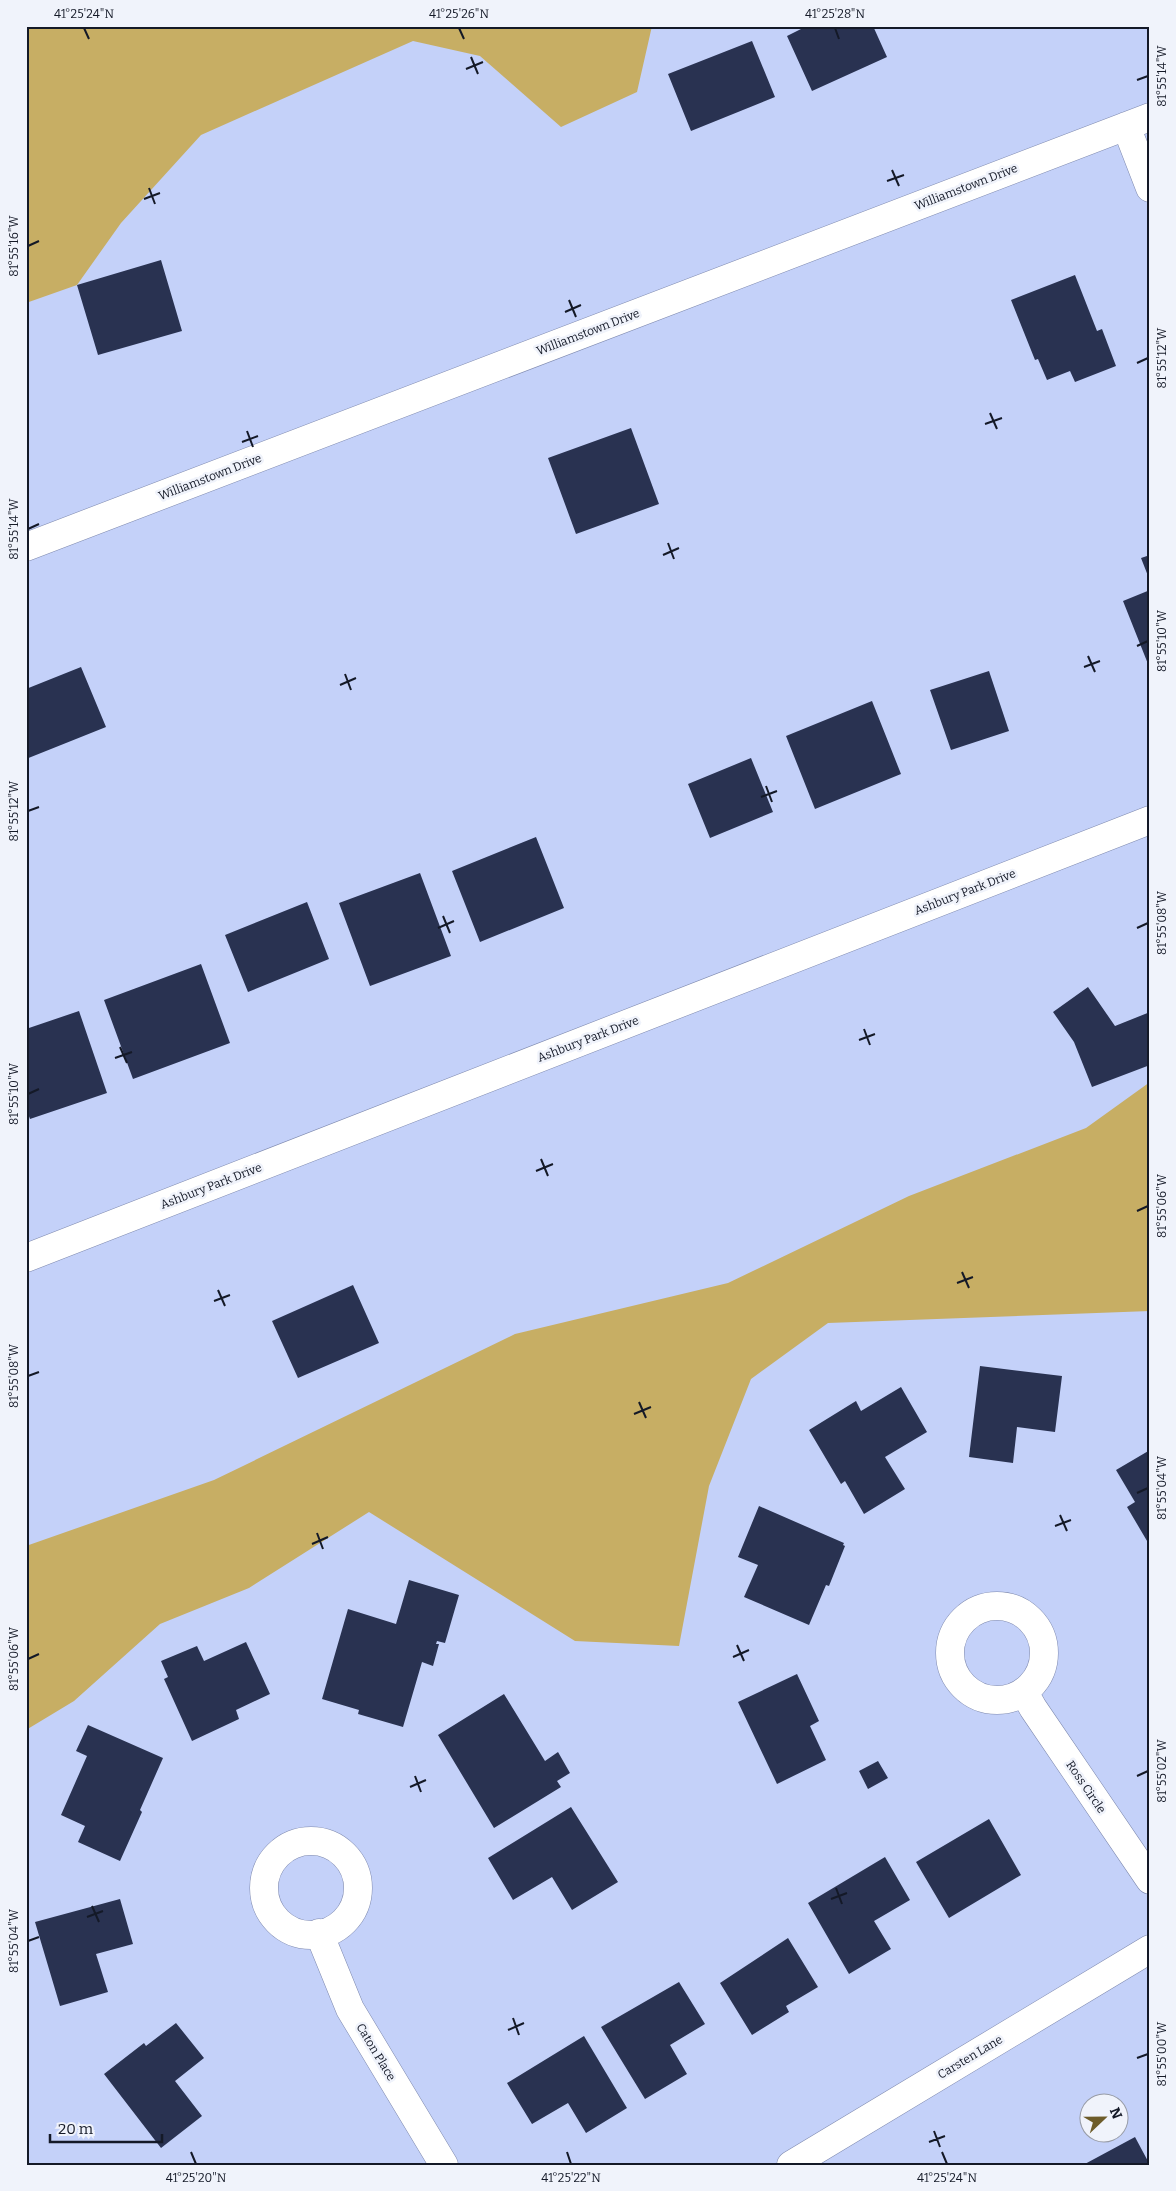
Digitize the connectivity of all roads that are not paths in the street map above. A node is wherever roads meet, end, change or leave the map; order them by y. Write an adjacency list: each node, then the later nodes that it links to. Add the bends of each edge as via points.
1 (1138, 122): 2 (street); 3 (street, Williamstown Drive)
2 (1150, 188)
3 (26, 547)
4 (1150, 820): 5 (street, Ashbury Park Drive)
5 (26, 1258)
6 (1024, 1692): 7 (street, Ross Circle)
7 (1150, 1880)
8 (319, 1933): 10 (street, Caton Place, via 350,2008)
9 (1150, 1949): 11 (street, Carsten Lane)
10 (444, 2165)
11 (791, 2165)

